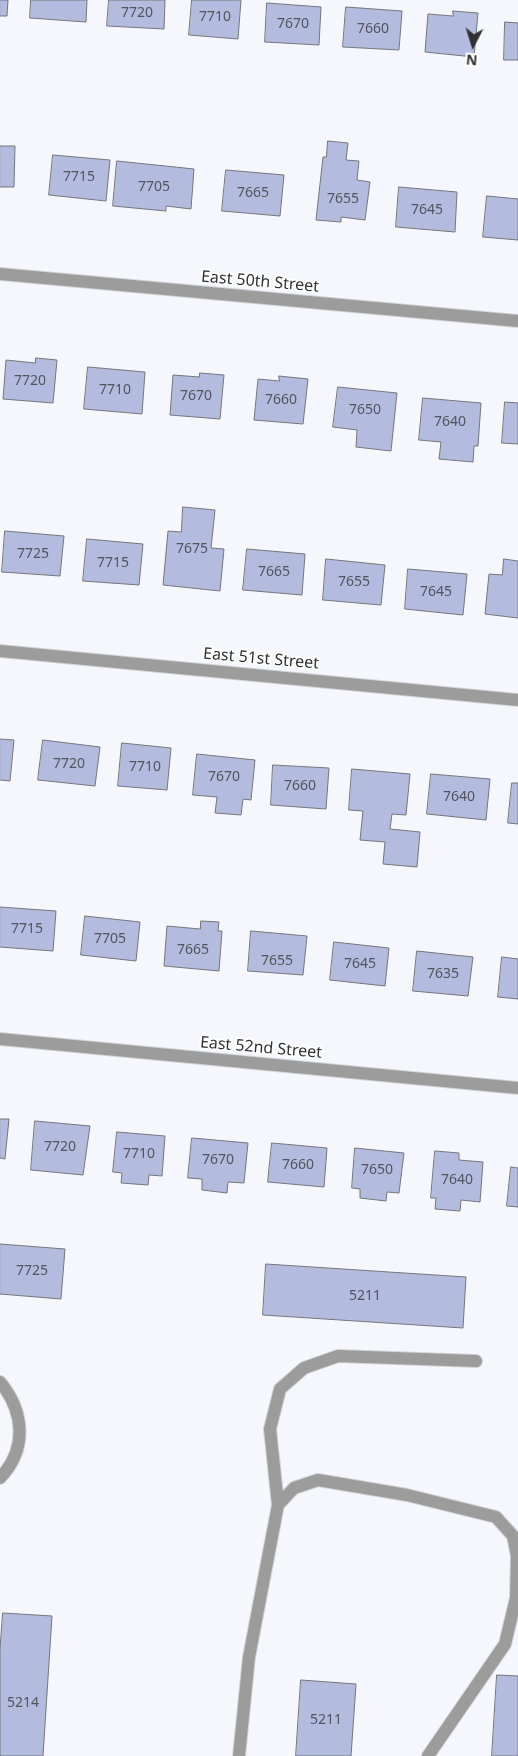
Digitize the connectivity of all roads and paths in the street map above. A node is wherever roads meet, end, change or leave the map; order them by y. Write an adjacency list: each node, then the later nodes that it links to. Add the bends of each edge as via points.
1 (0, 274): 2 (street, East 50th Street)
2 (518, 321)
3 (0, 651): 4 (street, East 51st Street)
4 (518, 700)
5 (0, 1040): 6 (street, East 52nd Street)
6 (518, 1088)
7 (476, 1361): 10 (street, via 338,1356 304,1368 280,1389 270,1429)
8 (0, 1382): 9 (street, via 15,1407 21,1435 13,1461)
9 (0, 1478)
10 (278, 1505): 11 (street, via 249,1657); 12 (street, via 294,1488 318,1480 407,1495 496,1517 513,1536 517,1556 516,1598 505,1644)
11 (239, 1756)
12 (428, 1756)

